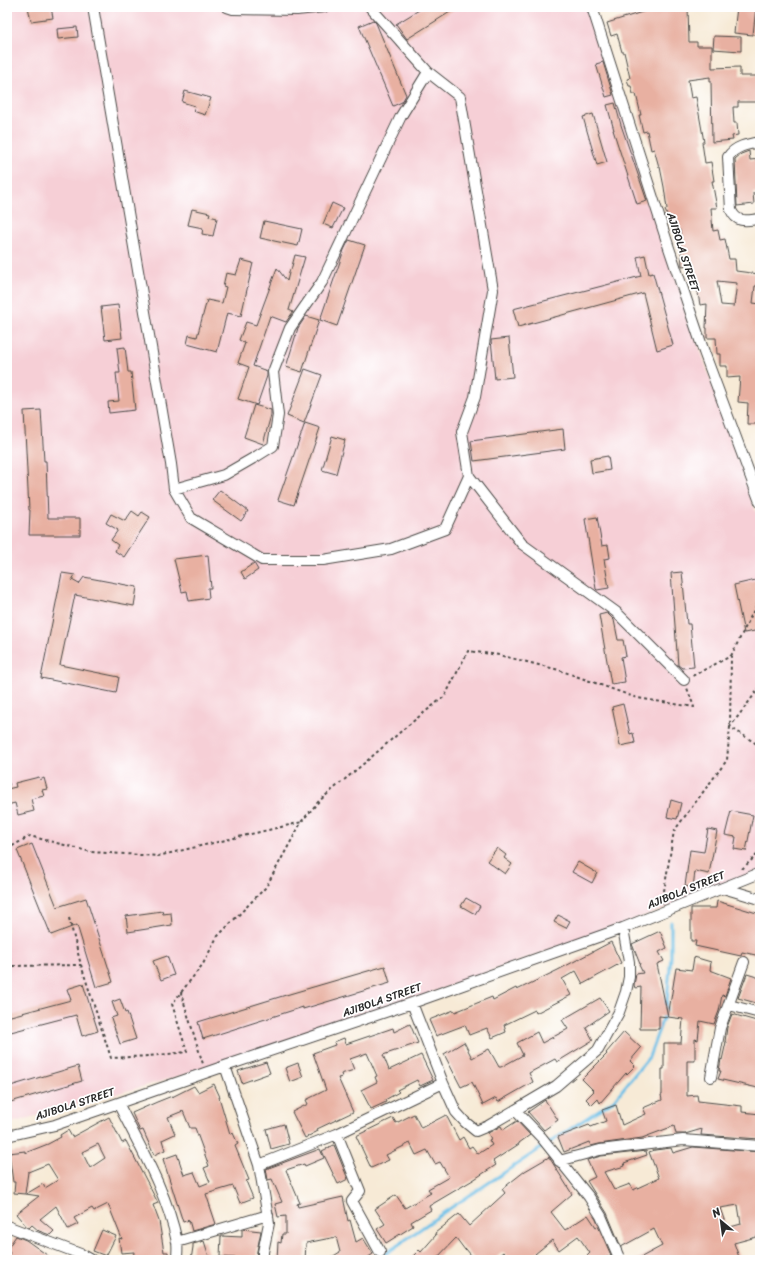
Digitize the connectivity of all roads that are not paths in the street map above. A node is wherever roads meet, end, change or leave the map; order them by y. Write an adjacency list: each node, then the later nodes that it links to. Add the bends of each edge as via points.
1 (93, 7): 10 (street)
2 (227, 7): 3 (street, via 297,10)
3 (324, 7)
4 (370, 7): 6 (street)
5 (592, 7): 11 (street, AJIBOLA STREET, via 704,352)
6 (428, 72): 9 (street, via 460,97 493,290 475,398 462,432); 10 (street, via 400,116 322,282 290,328 274,372 278,415 273,446 224,475)
7 (760, 142): 8 (street, via 740,147 728,157 733,214 741,220)
8 (760, 219)
9 (469, 476): 10 (street, via 445,529 391,549 323,560 262,560 191,518); 12 (street, via 522,544 616,612)
10 (174, 489)
11 (760, 502)
12 (684, 680)
13 (760, 873): 14 (street, AJIBOLA STREET)
14 (723, 888): 15 (street); 16 (street, AJIBOLA STREET)
15 (760, 899)
16 (623, 928): 18 (street, AJIBOLA STREET); 25 (street, via 630,977 619,1012 598,1050 556,1086)
17 (744, 962): 19 (street)
18 (412, 1003): 21 (street, AJIBOLA STREET); 23 (street)
19 (728, 1005): 20 (street); 22 (street, via 720,1028)
20 (760, 1013)
21 (225, 1066): 24 (street, AJIBOLA STREET); 30 (street)
22 (711, 1077)
23 (443, 1083): 25 (street, via 456,1112 476,1131); 26 (street)
24 (118, 1103): 27 (street, AJIBOLA STREET, via 55,1125); 33 (street, via 160,1188)
25 (516, 1110): 29 (street)
26 (338, 1134): 30 (street); 34 (street, via 360,1191 352,1201)
27 (7, 1136)
28 (760, 1146): 29 (street, via 683,1140 600,1150)
29 (559, 1161): 35 (street, via 597,1210)
30 (259, 1165): 31 (street)
31 (268, 1215): 33 (street); 38 (street)
32 (7, 1226): 36 (street)
33 (177, 1242): 37 (street)
34 (380, 1252)
35 (618, 1259)
36 (92, 1260)
37 (178, 1260)
38 (263, 1260)

